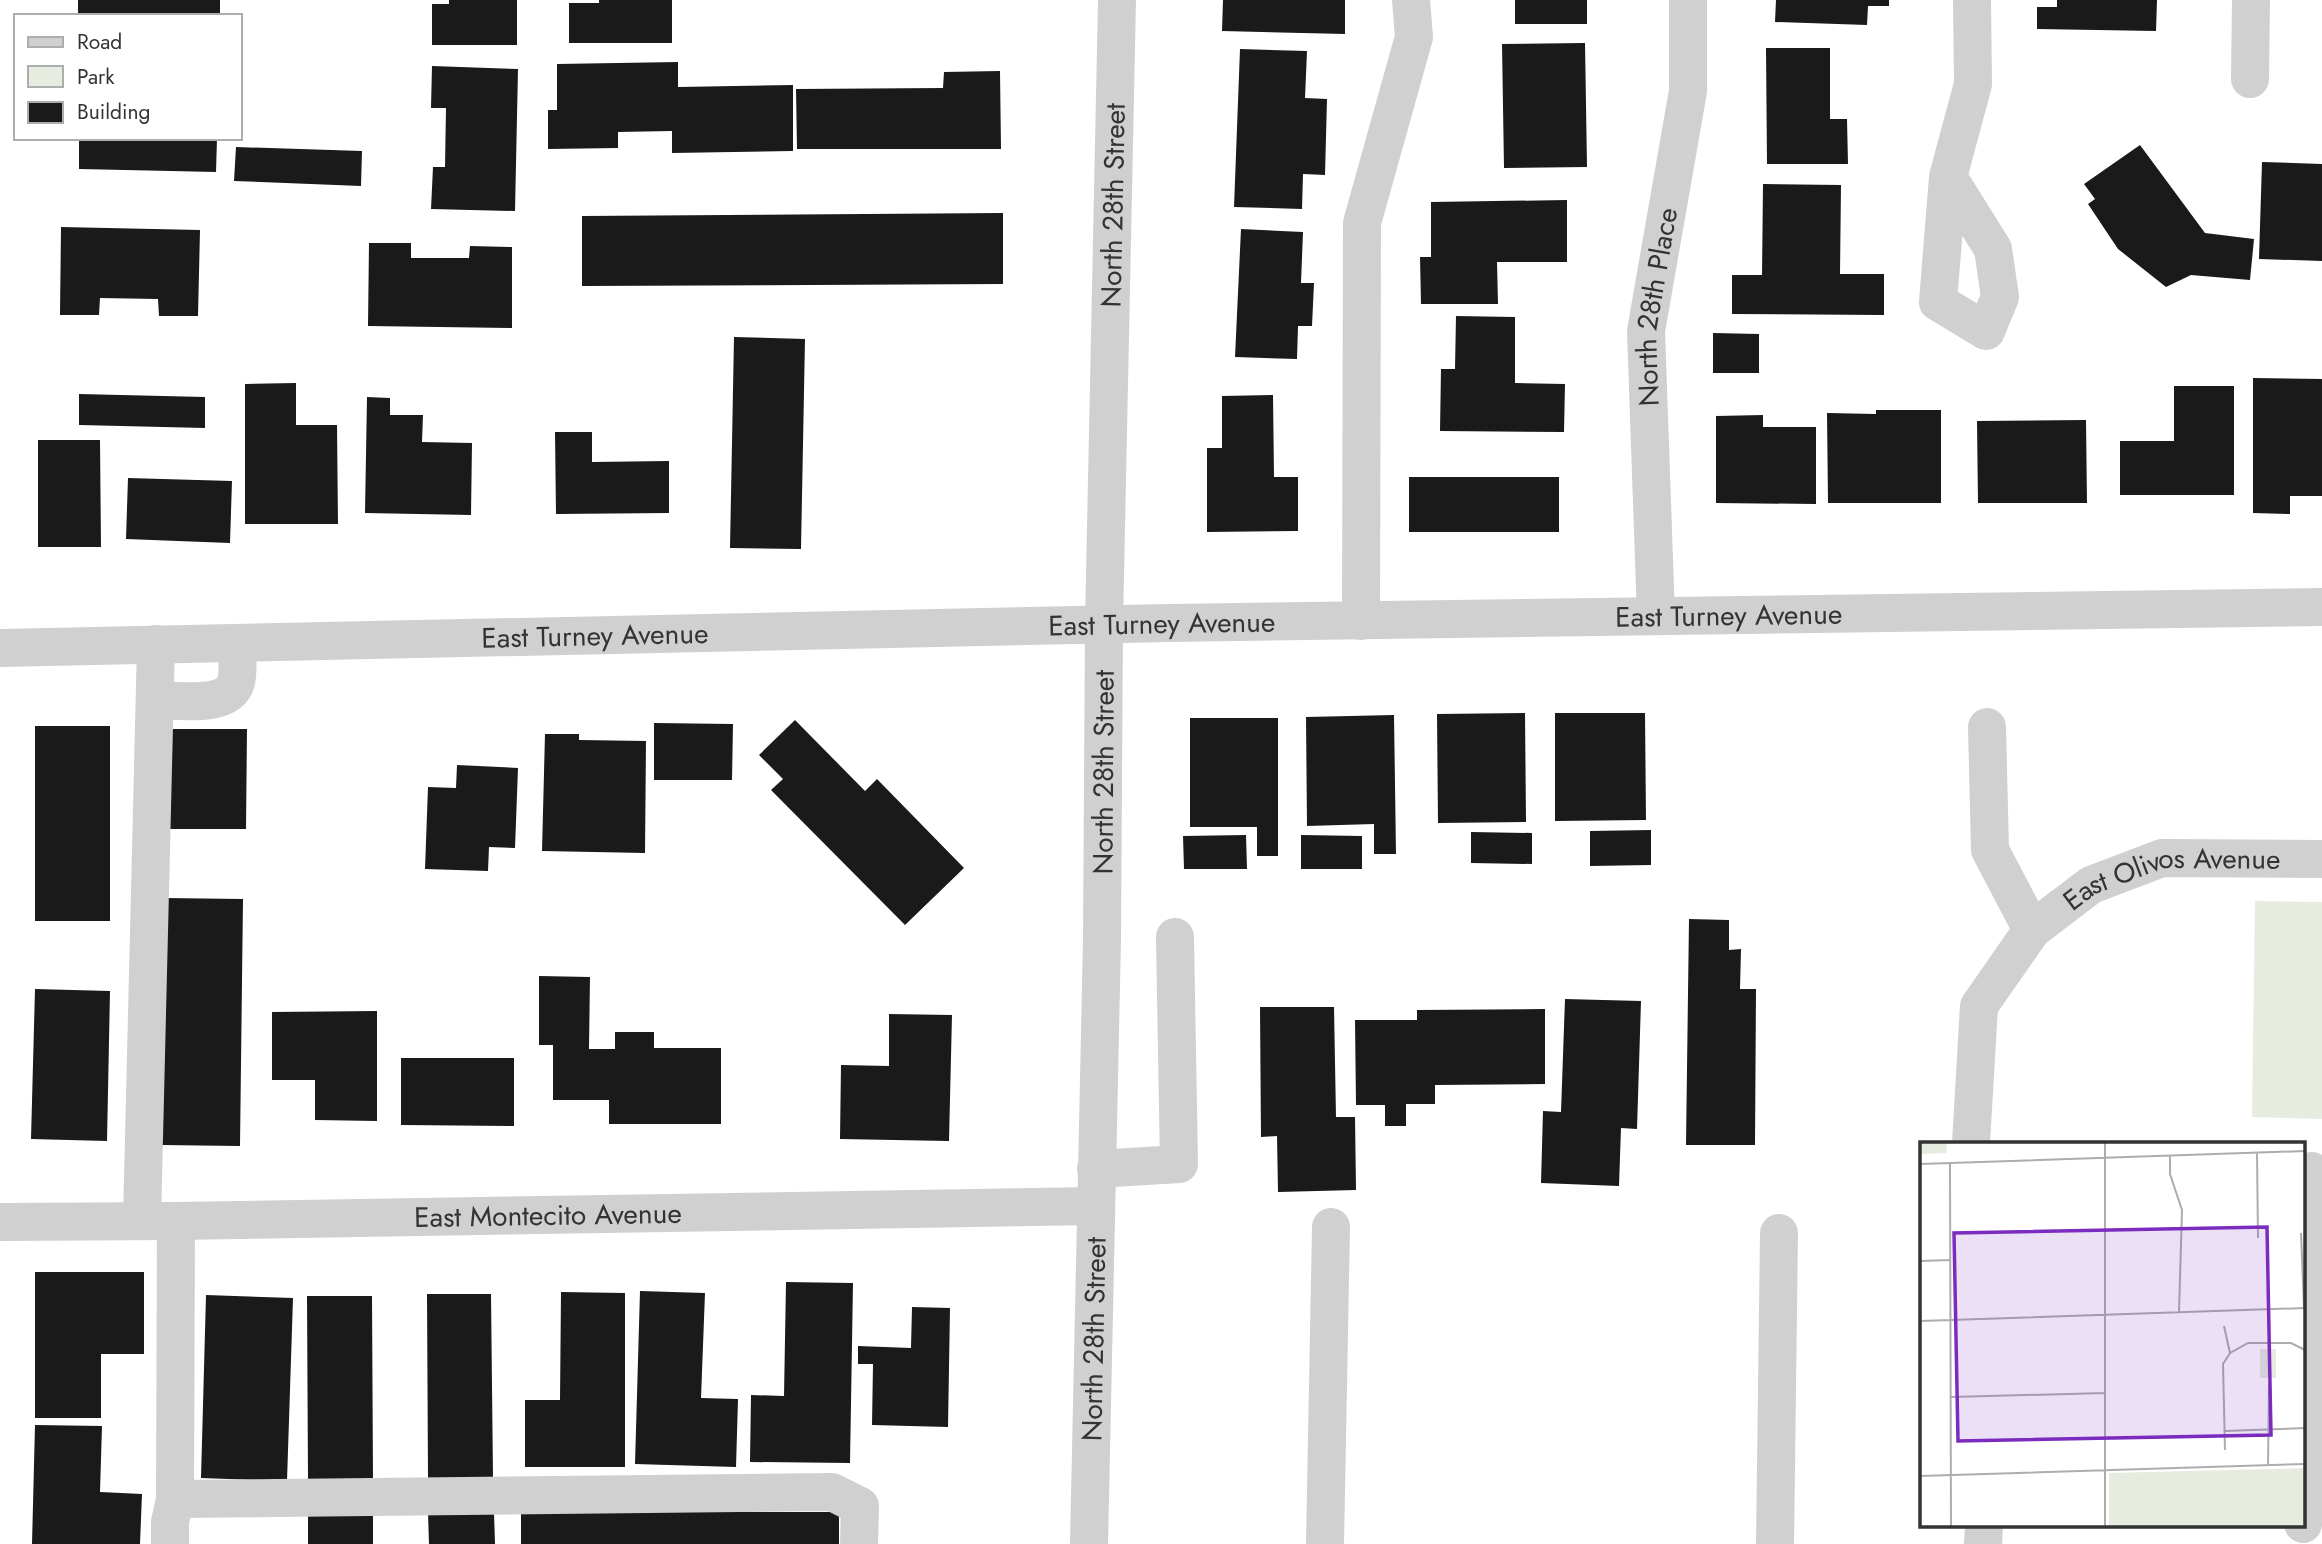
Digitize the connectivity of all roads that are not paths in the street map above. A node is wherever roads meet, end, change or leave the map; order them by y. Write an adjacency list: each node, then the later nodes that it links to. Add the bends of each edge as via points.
1 (1117, 0): 11 (street, North 28th Street)
2 (1411, 0): 10 (street, via 1414,37 1363,223)
3 (1689, 0): 9 (street, North 28th Place, via 1688,91 1646,331)
4 (1972, 0): 7 (street, via 1973,84)
5 (2251, 0): 6 (street)
6 (2250, 79)
7 (1948, 177)
8 (2322, 607): 9 (street, East Turney Avenue)
9 (1656, 616): 10 (street, East Turney Avenue)
10 (1361, 621): 11 (street, East Turney Avenue)
11 (1104, 624): 12 (street, East Turney Avenue); 21 (street, North 28th Street)
12 (237, 643): 13 (street, East Turney Avenue); 15 (street, via 236,682 230,693 214,701)
13 (156, 644): 14 (street, East Turney Avenue); 15 (street)
14 (0, 648)
15 (155, 700): 24 (street)
16 (1987, 727): 18 (street, via 1990,850)
17 (2322, 859): 18 (street, East Olivos Avenue, via 2162,858 2091,885)
18 (2032, 930): 20 (street, East Olivos Avenue, via 1979,1006)
19 (1175, 937): 21 (street, via 1179,1164)
20 (1971, 1142)
21 (1096, 1169): 23 (street, North 28th Street)
22 (2312, 1171): 28 (street)
23 (1095, 1206): 24 (street, East Montecito Avenue); 36 (street, North 28th Street)
24 (159, 1221): 25 (street, East Montecito Avenue); 29 (street)
25 (0, 1222)
26 (1331, 1227): 37 (street)
27 (1779, 1233): 38 (street)
28 (2304, 1465)
29 (175, 1499): 34 (street); 35 (street, via 832,1492 860,1506)
30 (2322, 1501): 31 (street)
31 (2304, 1502)
32 (1983, 1526): 39 (street)
33 (2303, 1526): 40 (street)
34 (170, 1544)
35 (859, 1544)
36 (1089, 1544)
37 (1325, 1544)
38 (1775, 1544)
39 (1983, 1544)
40 (2302, 1544)

